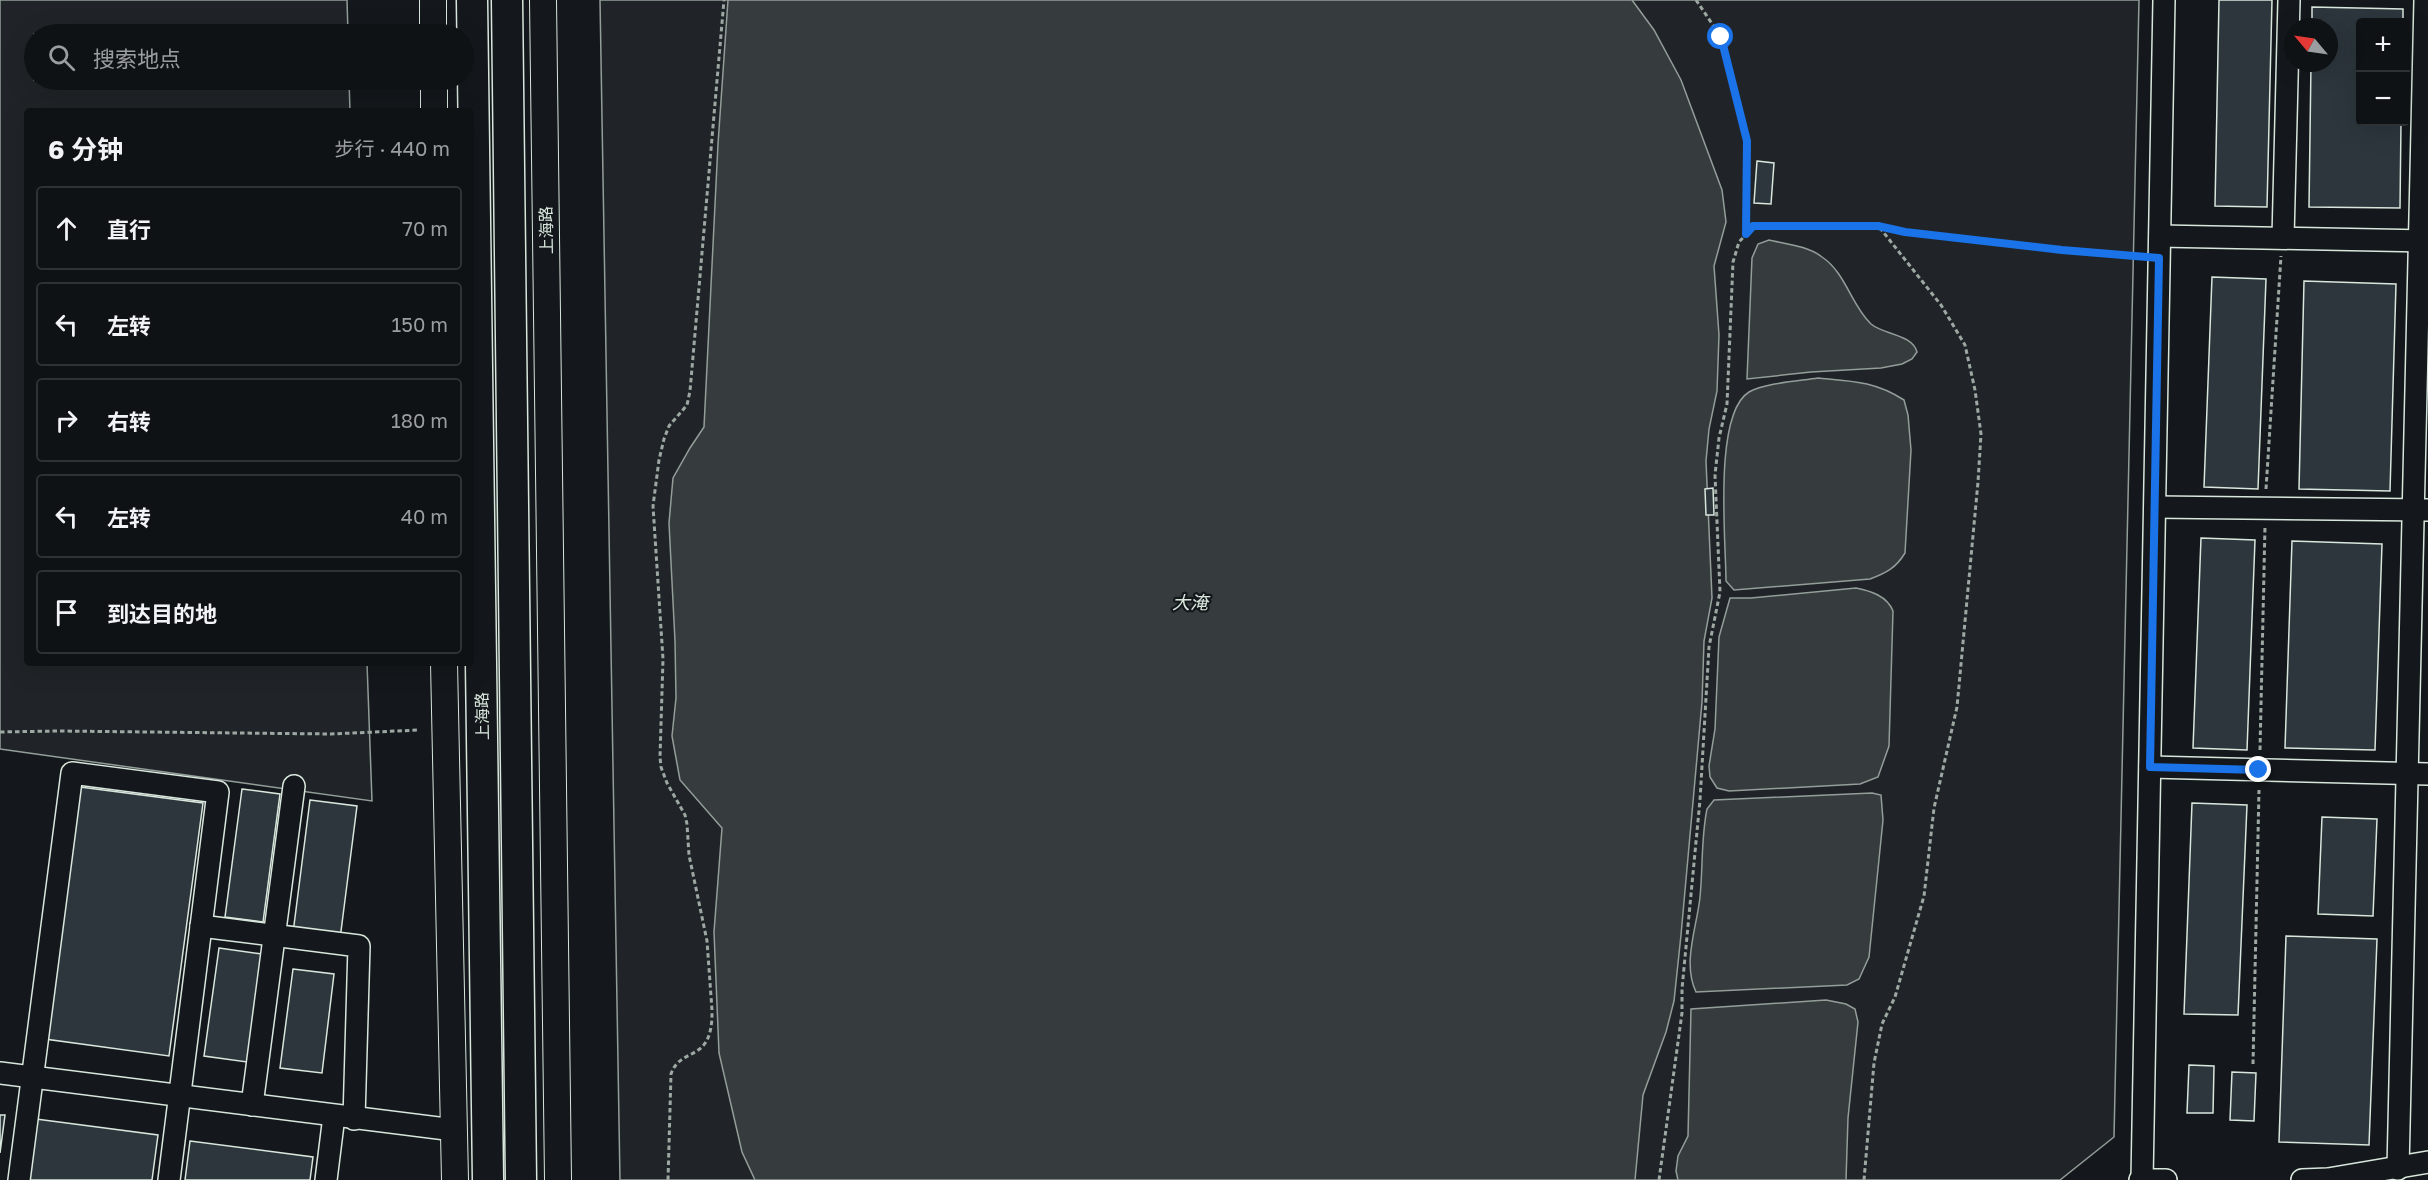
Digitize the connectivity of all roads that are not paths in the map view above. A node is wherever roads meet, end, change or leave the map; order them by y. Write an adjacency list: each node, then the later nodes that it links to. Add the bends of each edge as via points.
1 (433, 0): 8 (main road)
2 (472, 0): 9 (highway, 上海路)
3 (507, 0): 41 (highway, 上海路)
4 (543, 0): 42 (main road, 上海路)
5 (2164, 0): 15 (street)
6 (2289, 0): 16 (street)
7 (2425, 0): 17 (street)
8 (433, 24)
9 (472, 24)
10 (434, 90): 12 (main road)
11 (473, 90): 13 (highway, 上海路)
12 (434, 108)
13 (473, 108)
14 (474, 145): 40 (highway, 上海路)
15 (2160, 236): 16 (street); 18 (street)
16 (2283, 238): 17 (street)
17 (2424, 241): 19 (street)
18 (2155, 507): 19 (street); 21 (street)
19 (2421, 510): 22 (street)
20 (444, 666): 32 (main road)
21 (2150, 767): 22 (street); 43 (street)
22 (2407, 774): 23 (street); 34 (street)
23 (2428, 774)
24 (294, 786): 26 (street)
25 (201, 926): 26 (street); 28 (street, via 218,792 72,773); 29 (street)
26 (274, 935): 30 (street); 31 (street, via 358,946)
27 (0, 1073): 28 (street)
28 (34, 1078): 29 (street); 36 (street)
29 (180, 1096): 30 (street); 37 (street)
30 (252, 1105): 31 (street)
31 (344, 1117): 32 (street); 38 (street)
32 (454, 1130): 39 (main road)
33 (2428, 1162): 34 (street)
34 (2398, 1168): 35 (street)
35 (2369, 1177): 45 (street)
36 (19, 1180)
37 (169, 1180)
38 (326, 1180)
39 (455, 1180)
40 (488, 1180)
41 (521, 1180)
42 (558, 1180)
43 (2141, 1180): 44 (street)
44 (2166, 1180)
45 (2302, 1180)

